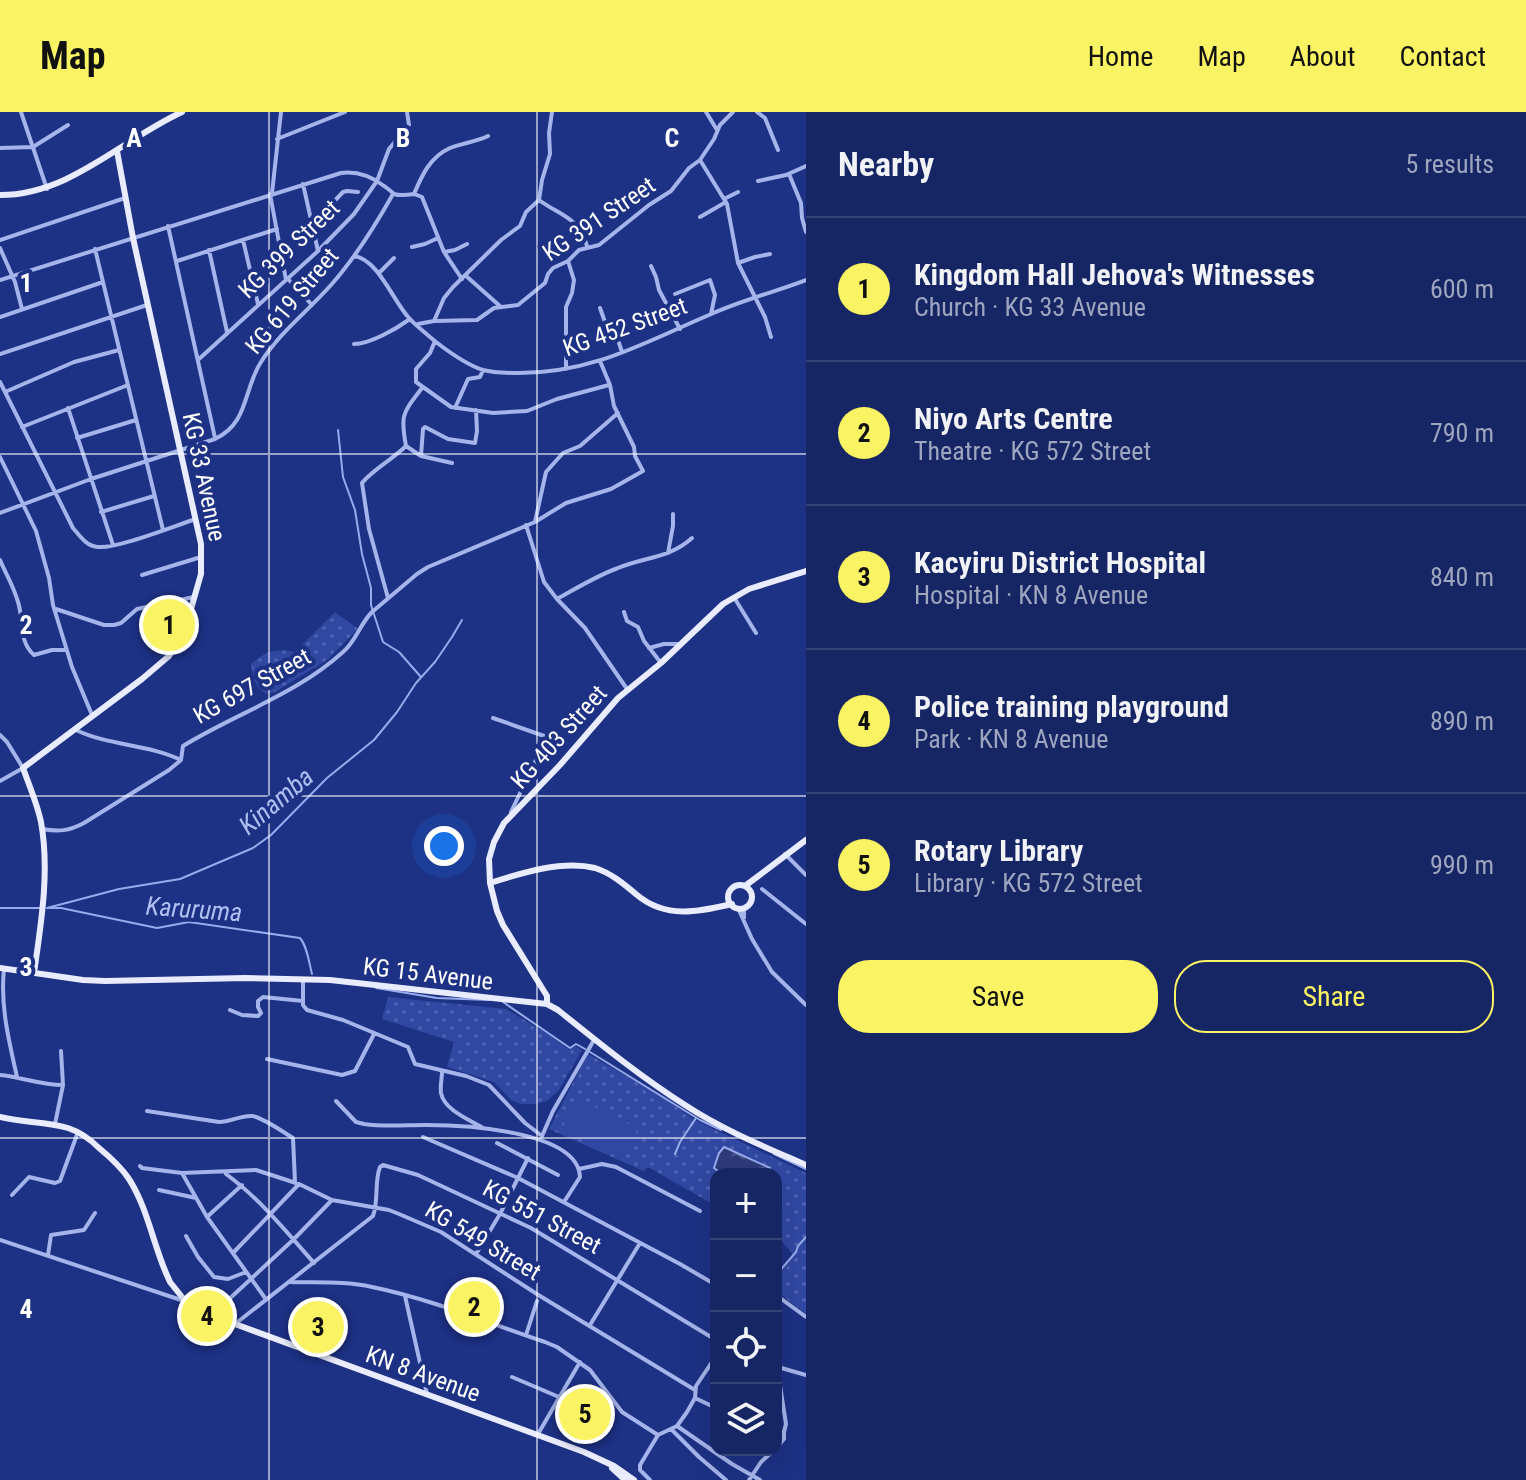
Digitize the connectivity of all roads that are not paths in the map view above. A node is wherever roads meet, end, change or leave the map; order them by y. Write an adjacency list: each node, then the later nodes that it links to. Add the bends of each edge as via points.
1 (21, 112): 14 (street)
2 (182, 112): 17 (main road)
3 (281, 112): 13 (street)
4 (345, 112): 13 (street)
5 (407, 112): 21 (street, KG 399 Street, via 409,125 389,149)
6 (552, 112): 32 (street, via 550,154)
7 (706, 112): 11 (street)
8 (733, 112): 11 (street, KG 391 Street)
9 (757, 112): 16 (street, via 765,118)
10 (68, 125): 14 (street)
11 (717, 130): 18 (street, KG 391 Street)
12 (488, 136): 29 (street, via 436,157 423,171)
13 (277, 139): 27 (street)
14 (33, 147): 15 (street); 24 (street)
15 (0, 148)
16 (778, 150)
17 (117, 151): 24 (main road); 31 (main road, KG 33 Avenue)
18 (700, 160): 33 (street); 46 (street, KG 391 Street, via 671,191 599,245)
19 (806, 166): 20 (street)
20 (789, 174): 22 (street); 38 (street)
21 (377, 181): 23 (street, via 350,172); 28 (street); 49 (street, KG 399 Street)
22 (758, 181)
23 (303, 184): 27 (street); 35 (street)
24 (47, 189): 30 (main road)
25 (358, 192): 35 (street, via 343,192)
26 (738, 192): 33 (street)
27 (271, 194): 36 (street); 37 (street)
28 (393, 194): 29 (street); 52 (street, KG 619 Street)
29 (414, 194): 40 (street, via 422,197)
30 (0, 195)
31 (125, 198): 39 (main road, KG 33 Avenue); 41 (street)
32 (539, 200): 46 (street, via 567,217 582,232); 60 (street, via 519,227)
33 (725, 201): 34 (street); 56 (street)
34 (700, 217)
35 (311, 221): 49 (street)
36 (168, 226): 39 (street); 54 (street)
37 (277, 229): 42 (street); 62 (street)
38 (806, 232)
39 (133, 238): 47 (street); 68 (main road, KG 33 Avenue)
40 (438, 238): 44 (street); 50 (street)
41 (0, 240)
42 (242, 240): 48 (street); 67 (street)
43 (467, 244): 50 (street)
44 (412, 247)
45 (0, 248): 59 (street)
46 (587, 248): 55 (street, KG 391 Street)
47 (95, 249): 59 (street); 64 (street)
48 (209, 250): 54 (street); 80 (street)
49 (318, 251): 62 (street, KG 399 Street)
50 (444, 252): 60 (street)
51 (770, 254): 56 (street)
52 (354, 256): 58 (street, KG 452 Street); 69 (street, KG 619 Street)
53 (394, 258): 58 (street)
54 (176, 261): 87 (street)
55 (568, 261): 70 (street, KG 391 Street, via 553,268 545,283 518,305); 89 (street, via 574,280 566,307)
56 (738, 263): 66 (street)
57 (651, 266): 79 (street)
58 (379, 273): 76 (street, KG 452 Street)
59 (12, 275): 61 (street); 72 (street)
60 (464, 277): 70 (street); 77 (street, via 444,298)
61 (0, 280)
62 (287, 280): 67 (street, KG 399 Street); 69 (street)
63 (806, 280): 66 (street, KG 452 Street)
64 (103, 282): 72 (street); 75 (street)
65 (675, 294): 73 (street, via 710,280 715,295)
66 (757, 298): 73 (street, KG 452 Street); 81 (street)
67 (258, 304): 80 (street, KG 399 Street)
68 (147, 305): 75 (street); 105 (main road, KG 33 Avenue)
69 (312, 305): 103 (street, KG 619 Street, via 266,354 237,422)
70 (501, 307): 77 (street, KG 391 Street, via 477,320)
71 (600, 308): 85 (street)
72 (22, 309): 74 (street)
73 (711, 314): 79 (street, KG 452 Street)
74 (0, 317)
75 (111, 317): 84 (street); 86 (street)
76 (410, 319): 78 (street, KG 452 Street); 83 (street)
77 (434, 321): 78 (street, KG 391 Street)
78 (415, 324): 82 (street, KG 452 Street)
79 (680, 329): 85 (street, KG 452 Street)
80 (227, 332): 87 (street, KG 399 Street)
81 (771, 337)
82 (435, 341): 90 (street, KG 452 Street); 94 (street, via 416,369)
83 (354, 344)
84 (119, 350): 92 (street); 95 (street, via 74,362)
85 (622, 352): 88 (street, KG 452 Street)
86 (0, 354)
87 (199, 359): 103 (street)
88 (600, 361): 89 (street, KG 452 Street); 93 (street)
89 (566, 369): 90 (street, KG 452 Street)
90 (483, 370): 97 (street, via 480,377 468,379)
91 (0, 382): 95 (street)
92 (128, 385): 96 (street); 100 (street)
93 (610, 385): 98 (street, via 523,412); 99 (street)
94 (422, 388): 97 (street); 104 (street, via 402,419)
95 (5, 392): 101 (street)
96 (68, 408): 101 (street); 102 (street)
97 (455, 408): 98 (street)
98 (476, 410): 106 (street, via 475,443 448,439 425,427)
99 (618, 413): 118 (street, via 580,446 566,450 546,472); 118 (street, via 643,471)
100 (136, 420): 102 (street); 108 (street)
101 (22, 427): 111 (street)
102 (77, 438): 110 (street)
103 (215, 439): 105 (street, KG 619 Street)
104 (406, 446): 106 (street); 130 (street, via 362,483)
105 (180, 450): 108 (street, KG 619 Street); 117 (main road, KG 33 Avenue)
106 (421, 456): 109 (street)
107 (0, 457): 113 (street)
108 (146, 461): 110 (street, KG 619 Street); 112 (street)
109 (452, 463)
110 (91, 479): 111 (street, KG 619 Street); 114 (street)
111 (54, 492): 113 (street, KG 619 Street); 122 (street, via 81,538 98,547)
112 (154, 496): 114 (street); 120 (street)
113 (23, 504): 115 (street, KG 619 Street); 132 (street, via 36,531)
114 (101, 512): 122 (street)
115 (0, 513)
116 (673, 514): 123 (street)
117 (196, 519): 120 (street); 124 (main road, KG 33 Avenue)
118 (535, 522): 119 (street)
119 (526, 525): 130 (street, via 428,567); 131 (street, via 541,576)
120 (163, 530): 122 (street)
121 (692, 538): 123 (street)
122 (113, 545)
123 (668, 553): 131 (street, via 597,576)
124 (203, 556): 127 (street); 128 (main road, KG 33 Avenue)
125 (0, 560): 137 (street, via 19,602 23,638 31,654)
126 (806, 571): 129 (main road, KG 403 Street)
127 (142, 575)
128 (194, 597): 132 (street, via 137,609 114,625); 140 (main road, KG 33 Avenue, via 185,630 169,656)
129 (733, 597): 134 (street); 135 (main road, KG 403 Street)
130 (388, 598): 144 (street, KG 697 Street, via 334,660 183,746)
131 (557, 599): 139 (street)
132 (56, 609): 137 (street)
133 (624, 612): 136 (street)
134 (756, 633)
135 (680, 644): 136 (street); 138 (main road, KG 403 Street)
136 (649, 648): 138 (street)
137 (66, 650): 140 (street)
138 (661, 663): 139 (main road, KG 403 Street)
139 (627, 689): 147 (main road, KG 403 Street)
140 (92, 715): 142 (main road, KG 33 Avenue)
141 (493, 718): 147 (street, via 547,737)
142 (73, 729): 144 (street); 145 (main road, KG 33 Avenue)
143 (0, 735): 145 (street)
144 (181, 760): 148 (street, KG 697 Street, via 72,829)
145 (23, 768): 146 (street); 148 (main road)
146 (0, 781)
147 (508, 818): 152 (main road, KG 403 Street, via 489,854)
148 (42, 829): 158 (main road, via 43,888)
149 (806, 840): 150 (main road)
150 (785, 854): 151 (street); 153 (main road)
151 (806, 875)
152 (490, 883): 155 (main road, via 549,868 584,866 610,875 658,908 704,912); 161 (main road, KG 403 Street, via 500,918)
153 (748, 888): 155 (main road, via 749,904); 155 (main road, via 730,891)
154 (762, 889): 156 (street)
155 (736, 905): 162 (street, via 772,972)
156 (806, 924)
157 (2, 969): 158 (main road, KG 15 Avenue); 170 (street, via 5,1026)
158 (34, 973): 159 (main road, KG 15 Avenue, via 105,981)
159 (303, 980): 160 (street); 161 (main road, KG 15 Avenue)
160 (303, 1001): 163 (street, via 263,997 258,1016); 164 (street, via 307,1010)
161 (547, 1004): 165 (main road, KG 15 Avenue)
162 (806, 1005)
163 (230, 1010)
164 (374, 1034): 167 (street, via 355,1071 348,1074); 168 (street, via 408,1047 415,1064)
165 (594, 1040): 179 (street); 182 (main road, KG 15 Avenue, via 701,1115)
166 (61, 1051): 171 (street)
167 (267, 1059)
168 (442, 1072): 176 (street, via 445,1102); 179 (street, via 489,1085)
169 (0, 1075): 170 (street)
170 (17, 1077): 171 (street)
171 (63, 1085): 175 (street)
172 (336, 1101): 176 (street, via 356,1122 374,1126)
173 (147, 1111): 189 (street, via 219,1122 257,1118 293,1139)
174 (0, 1117): 175 (main road)
175 (55, 1124): 177 (main road)
176 (485, 1129): 179 (street)
177 (78, 1132): 192 (street, via 60,1181 29,1177); 220 (main road, via 104,1152 137,1192 170,1282)
178 (423, 1137): 188 (street)
179 (541, 1138): 184 (street, via 561,1148)
180 (497, 1143): 181 (street)
181 (528, 1158): 187 (street); 188 (street)
182 (806, 1165)
183 (140, 1166): 186 (street, KG 549 Street)
184 (579, 1169): 195 (street, via 580,1177); 197 (street, via 616,1167)
185 (224, 1172): 186 (street, KG 549 Street); 189 (street, KG 549 Street, via 256,1170); 190 (street)
186 (182, 1173): 193 (street)
187 (558, 1175)
188 (518, 1178): 195 (street); 200 (street)
189 (297, 1183): 194 (street, KG 549 Street); 199 (street)
190 (242, 1185): 199 (street); 201 (street)
191 (159, 1190): 193 (street)
192 (12, 1195)
193 (196, 1198): 201 (street)
194 (332, 1200): 196 (street, KG 549 Street); 203 (street)
195 (564, 1202): 205 (street)
196 (376, 1208): 200 (street, KG 551 Street, via 377,1172 383,1165 418,1175); 207 (street, KG 549 Street, via 423,1224); 209 (street)
197 (700, 1211)
198 (95, 1213): 208 (street, via 84,1230 51,1235)
199 (271, 1213): 203 (street); 206 (street)
200 (500, 1214): 207 (street); 212 (street, KG 551 Street)
201 (207, 1217): 206 (street)
202 (186, 1236): 210 (street, via 214,1277 228,1279)
203 (294, 1239): 209 (street); 211 (street)
204 (0, 1240): 208 (street)
205 (640, 1243): 212 (street); 214 (street)
206 (233, 1253): 210 (street)
207 (476, 1254): 223 (street, KG 549 Street)
208 (48, 1255): 220 (street)
209 (314, 1263): 213 (street)
210 (246, 1272): 211 (street)
211 (252, 1279): 216 (street); 218 (street)
212 (618, 1279): 223 (street); 225 (street, KG 551 Street)
213 (288, 1282): 215 (street, via 355,1284); 216 (street)
214 (710, 1282)
215 (405, 1296): 224 (street); 233 (street)
216 (266, 1298): 222 (street)
217 (782, 1299): 221 (street)
218 (227, 1301)
219 (537, 1301): 224 (street)
220 (186, 1302): 222 (main road, KN 8 Avenue)
221 (806, 1317)
222 (235, 1324): 233 (main road, KN 8 Avenue)
223 (590, 1325): 232 (street, KG 549 Street)
224 (526, 1335): 226 (street)
225 (710, 1336)
226 (580, 1362): 234 (street); 240 (street, via 622,1412)
227 (710, 1365): 232 (street)
228 (782, 1368): 229 (street)
229 (806, 1375)
230 (512, 1377): 234 (street)
231 (779, 1384): 238 (street)
232 (695, 1390): 235 (street)
233 (427, 1394): 239 (main road, KN 8 Avenue)
234 (559, 1397): 239 (street)
235 (695, 1398): 236 (street); 237 (street)
236 (710, 1405)
237 (674, 1428): 240 (street); 245 (street); 248 (street)
238 (784, 1432): 241 (street)
239 (538, 1434): 243 (main road, KN 8 Avenue)
240 (658, 1435): 247 (street, via 640,1465)
241 (782, 1441)
242 (767, 1456): 245 (street)
243 (603, 1460): 244 (main road, KN 8 Avenue); 246 (main road, KN 8 Avenue)
244 (621, 1478)
245 (750, 1478): 249 (street)
246 (634, 1480)
247 (650, 1480)
248 (726, 1480)
249 (760, 1480)

